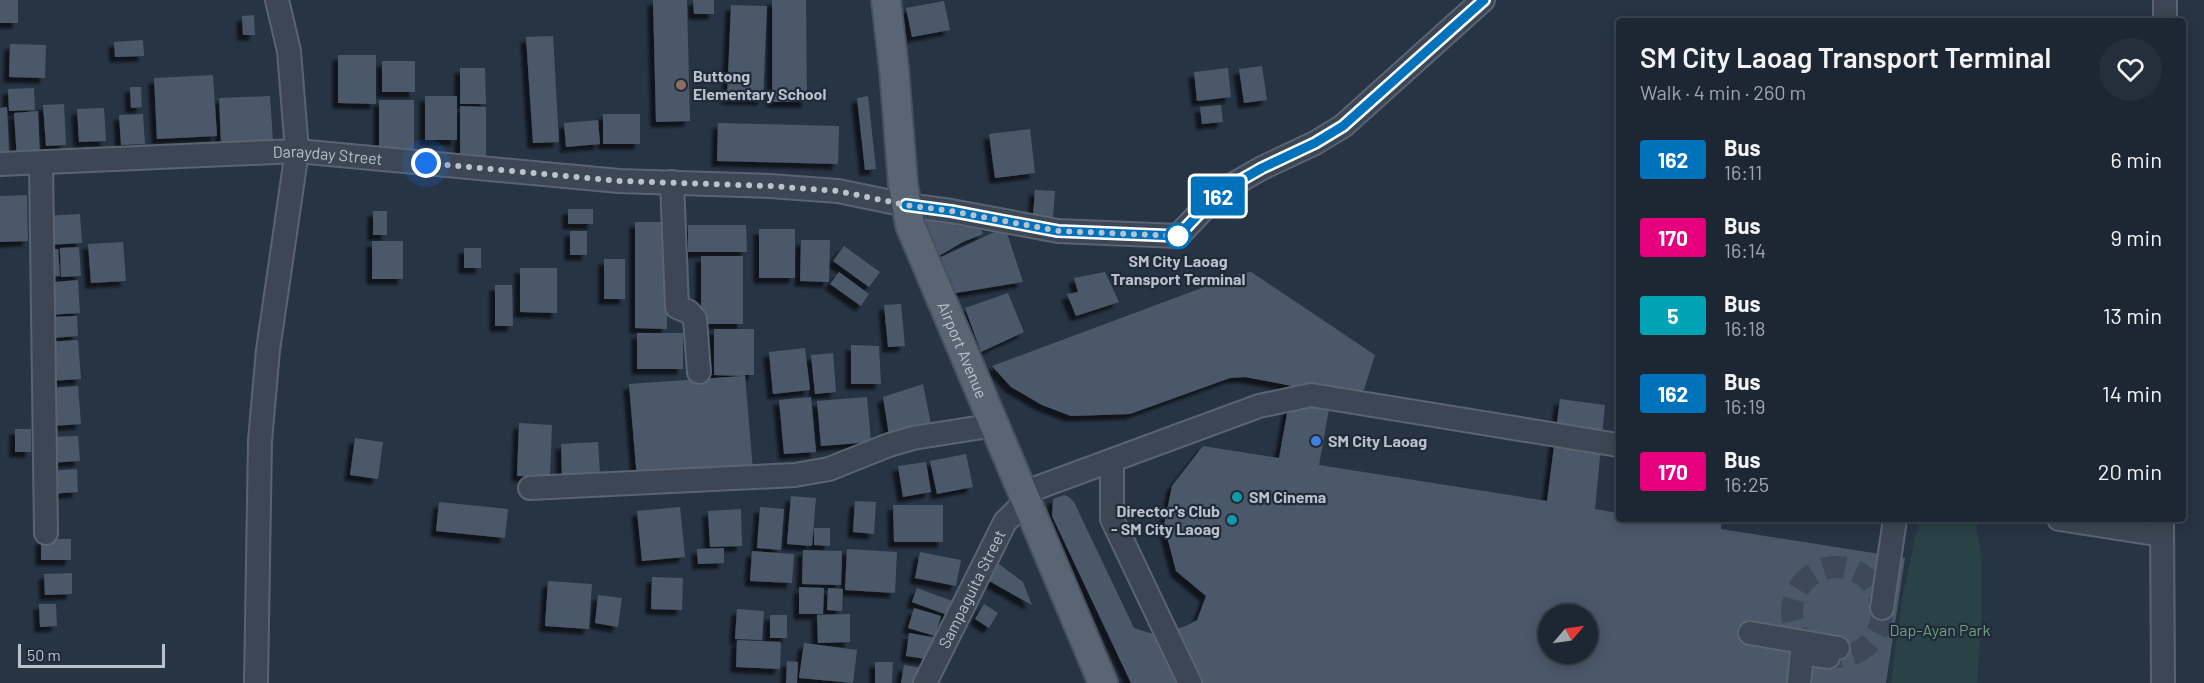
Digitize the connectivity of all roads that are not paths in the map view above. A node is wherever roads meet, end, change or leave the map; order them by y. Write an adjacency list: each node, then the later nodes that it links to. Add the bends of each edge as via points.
1 (277, 0): 6 (street, via 289,51)
2 (886, 0): 10 (main road, Airport Avenue)
3 (1484, 0): 10 (street, Darayday Street, via 1343,126 1234,184 1210,202 1178,236 1058,231)
4 (2165, 0): 5 (street)
5 (2165, 18)
6 (297, 151): 7 (street, Darayday Street); 9 (street, Darayday Street, via 533,174); 23 (street, via 268,350 260,441)
7 (41, 163): 8 (street, Darayday Street); 21 (street)
8 (0, 164)
9 (672, 182): 10 (street, Darayday Street, via 838,191); 11 (street, via 677,306 695,320)
10 (906, 205): 12 (main road, Airport Avenue, via 918,246)
11 (699, 372)
12 (994, 425): 15 (street, via 913,438 829,469 795,475); 16 (main road, Airport Avenue)
13 (1616, 445): 14 (street, via 1311,395 1259,406)
14 (1112, 460): 16 (street); 26 (street, via 1112,519)
15 (530, 488)
16 (1024, 497): 24 (street, Sampaguita Street, via 1005,522); 25 (main road, Airport Avenue)
17 (1886, 522): 18 (street, via 1878,608)
18 (1894, 522)
19 (2098, 522): 20 (street)
20 (2162, 527): 28 (street)
21 (46, 532)
22 (1750, 633): 27 (street, via 1836,653 1802,653)
23 (256, 683)
24 (925, 683)
25 (1103, 683)
26 (1190, 683)
27 (1799, 683)
28 (2163, 683)

